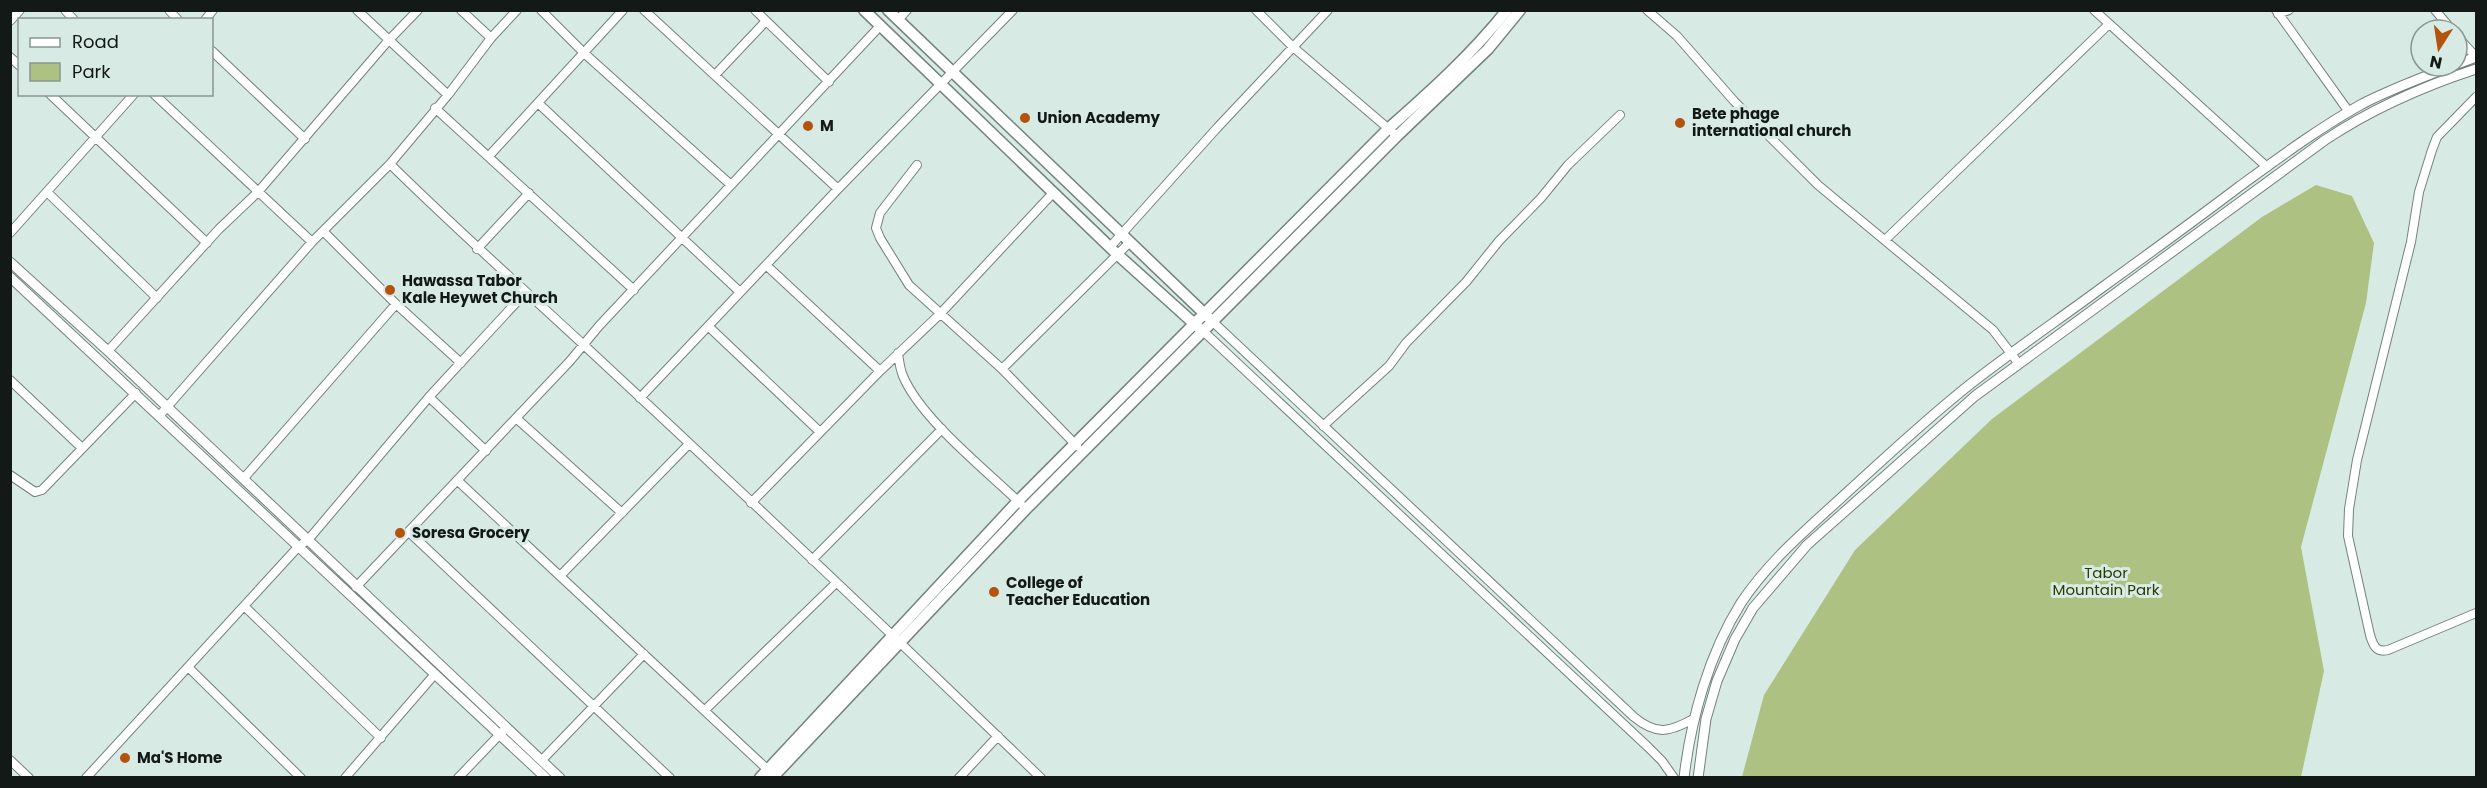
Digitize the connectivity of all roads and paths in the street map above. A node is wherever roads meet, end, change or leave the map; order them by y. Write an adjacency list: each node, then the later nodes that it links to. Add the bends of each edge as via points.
1 (20, 10): 23 (street)
2 (357, 10): 28 (street)
3 (418, 10): 28 (street)
4 (460, 10): 27 (street)
5 (517, 10): 27 (street)
6 (541, 10): 31 (street)
7 (623, 10): 31 (street)
8 (644, 10): 34 (street)
9 (754, 10): 24 (street)
10 (864, 10): 26 (main road)
11 (888, 10): 22 (main road)
12 (906, 10): 22 (street)
13 (1013, 10): 33 (street)
14 (1256, 10): 29 (street)
15 (1328, 10): 29 (street)
16 (1507, 10): 47 (main road, via 1481,43)
17 (1520, 10): 47 (main road, via 1488,49)
18 (1647, 10): 65 (street, via 1677,36 1810,177)
19 (2094, 10): 25 (street)
20 (2289, 10): 21 (street)
21 (2277, 12): 45 (street)
22 (898, 20): 33 (main road)
23 (10, 21)
24 (766, 21): 34 (street); 36 (street)
25 (2108, 25): 54 (street); 65 (street)
26 (880, 26): 36 (street); 37 (main road)
27 (491, 38): 38 (street)
28 (388, 41): 38 (street); 50 (street)
29 (1293, 47): 47 (street); 64 (street)
30 (213, 52): 50 (street)
31 (584, 53): 43 (street); 55 (street)
32 (2476, 69): 89 (street, via 2344,128)
33 (954, 72): 37 (street); 64 (main road)
34 (715, 75): 48 (street)
35 (2421, 78): 45 (street)
36 (829, 82): 48 (street)
37 (940, 85): 56 (street); 59 (main road)
38 (448, 95): 44 (street)
39 (52, 96): 49 (street)
40 (132, 96): 49 (street)
41 (156, 96): 57 (street)
42 (2476, 97): 122 (street, via 2437,137 2419,192 2356,460 2348,536 2370,635 2378,650 2388,650)
43 (538, 103): 51 (street); 63 (street)
44 (435, 108): 51 (street); 52 (street)
45 (2349, 112): 54 (street)
46 (1620, 115): 99 (street, via 1568,165 1389,366)
47 (1393, 132): 79 (main road); 80 (main road)
48 (780, 135): 55 (street); 56 (street)
49 (96, 139): 58 (street); 67 (street)
50 (305, 139): 57 (street)
51 (489, 156): 60 (street)
52 (390, 164): 61 (street); 68 (street)
53 (917, 165): 78 (street, via 886,203 876,228 909,285)
54 (2267, 167): 87 (street)
55 (731, 185): 63 (street)
56 (838, 189): 71 (street)
57 (258, 192): 66 (street); 67 (street)
58 (48, 193): 62 (street); 76 (street)
59 (1053, 193): 69 (main road); 78 (street)
60 (529, 194): 68 (street); 73 (street)
61 (323, 231): 66 (street); 77 (street)
62 (10, 233)
63 (683, 237): 73 (street); 75 (street)
64 (1126, 238): 69 (street); 79 (main road)
65 (1885, 240): 87 (street, via 1993,330)
66 (312, 242): 96 (street)
67 (207, 243): 76 (street)
68 (477, 249): 74 (street)
69 (1114, 251): 81 (main road); 90 (street)
70 (10, 262): 85 (street)
71 (766, 265): 75 (street); 91 (street)
72 (10, 277): 93 (street)
73 (634, 290): 84 (street)
74 (525, 292): 84 (street); 88 (street)
75 (740, 292): 82 (street)
76 (157, 298): 85 (street)
77 (396, 304): 88 (street); 109 (street)
78 (939, 314): 86 (street); 90 (street)
79 (1204, 314): 80 (main road); 81 (main road)
80 (1213, 321): 83 (main road); 99 (street)
81 (1194, 323): 83 (main road); 104 (main road)
82 (708, 326): 95 (street); 101 (street)
83 (1203, 332): 104 (main road); 128 (street)
84 (584, 345): 95 (street); 98 (street)
85 (108, 351): 96 (street)
86 (898, 353): 91 (street); 100 (street, via 902,375 911,391)
87 (2012, 353): 89 (street); 102 (street)
88 (461, 363): 94 (street)
89 (2019, 364): 106 (street)
90 (1002, 369): 104 (street)
91 (880, 371): 101 (street)
92 (10, 380): 105 (street)
93 (136, 393): 97 (street); 105 (street)
94 (429, 397): 107 (street); 115 (street)
95 (640, 398): 103 (street)
96 (166, 407): 97 (street); 109 (street)
97 (159, 415): 116 (street)
98 (516, 418): 107 (street); 113 (street)
99 (1323, 426): 127 (street)
100 (942, 429): 112 (street); 117 (street)
101 (820, 432): 111 (street)
102 (1905, 439): 106 (street); 131 (street, via 1792,543 1741,603 1715,656)
103 (689, 444): 111 (street); 113 (street)
104 (1078, 447): 112 (main road)
105 (82, 448): 108 (street, via 38,492)
106 (1913, 449): 151 (street, via 1807,545 1753,608 1718,681 1706,719)
107 (486, 451): 110 (street)
108 (10, 475)
109 (244, 478): 115 (street)
110 (458, 481): 114 (street); 118 (street)
111 (751, 503): 117 (street)
112 (1022, 505): 123 (main road)
113 (622, 513): 118 (street)
114 (409, 532): 120 (street); 129 (street)
115 (308, 540): 116 (street); 120 (street)
116 (299, 546): 121 (street); 126 (street)
117 (812, 560): 119 (street)
118 (560, 576): 124 (street)
119 (836, 583): 123 (street); 130 (street)
120 (356, 587): 132 (street)
121 (244, 606): 125 (street); 135 (street)
122 (2476, 613)
123 (896, 638): 134 (street); 138 (main road)
124 (644, 654): 129 (street); 130 (street)
125 (188, 667): 140 (street); 141 (street)
126 (435, 674): 133 (street); 135 (street)
127 (1597, 683): 128 (street); 131 (street, via 1654,730 1674,729)
128 (1592, 694): 149 (street)
129 (594, 706): 137 (street); 146 (street)
130 (705, 710): 138 (street)
131 (1695, 718): 150 (street)
132 (507, 727): 133 (street); 137 (street)
133 (499, 735): 143 (street); 144 (street)
134 (998, 736): 147 (street); 148 (street)
135 (381, 738): 142 (street)
136 (10, 760): 139 (street)
137 (542, 760): 145 (street)
138 (767, 775)
139 (29, 777)
140 (86, 777)
141 (301, 777)
142 (345, 777)
143 (458, 777)
144 (546, 777)
145 (560, 777)
146 (670, 777)
147 (959, 777)
148 (1041, 777)
149 (1674, 777)
150 (1684, 777)
151 (1698, 777)

